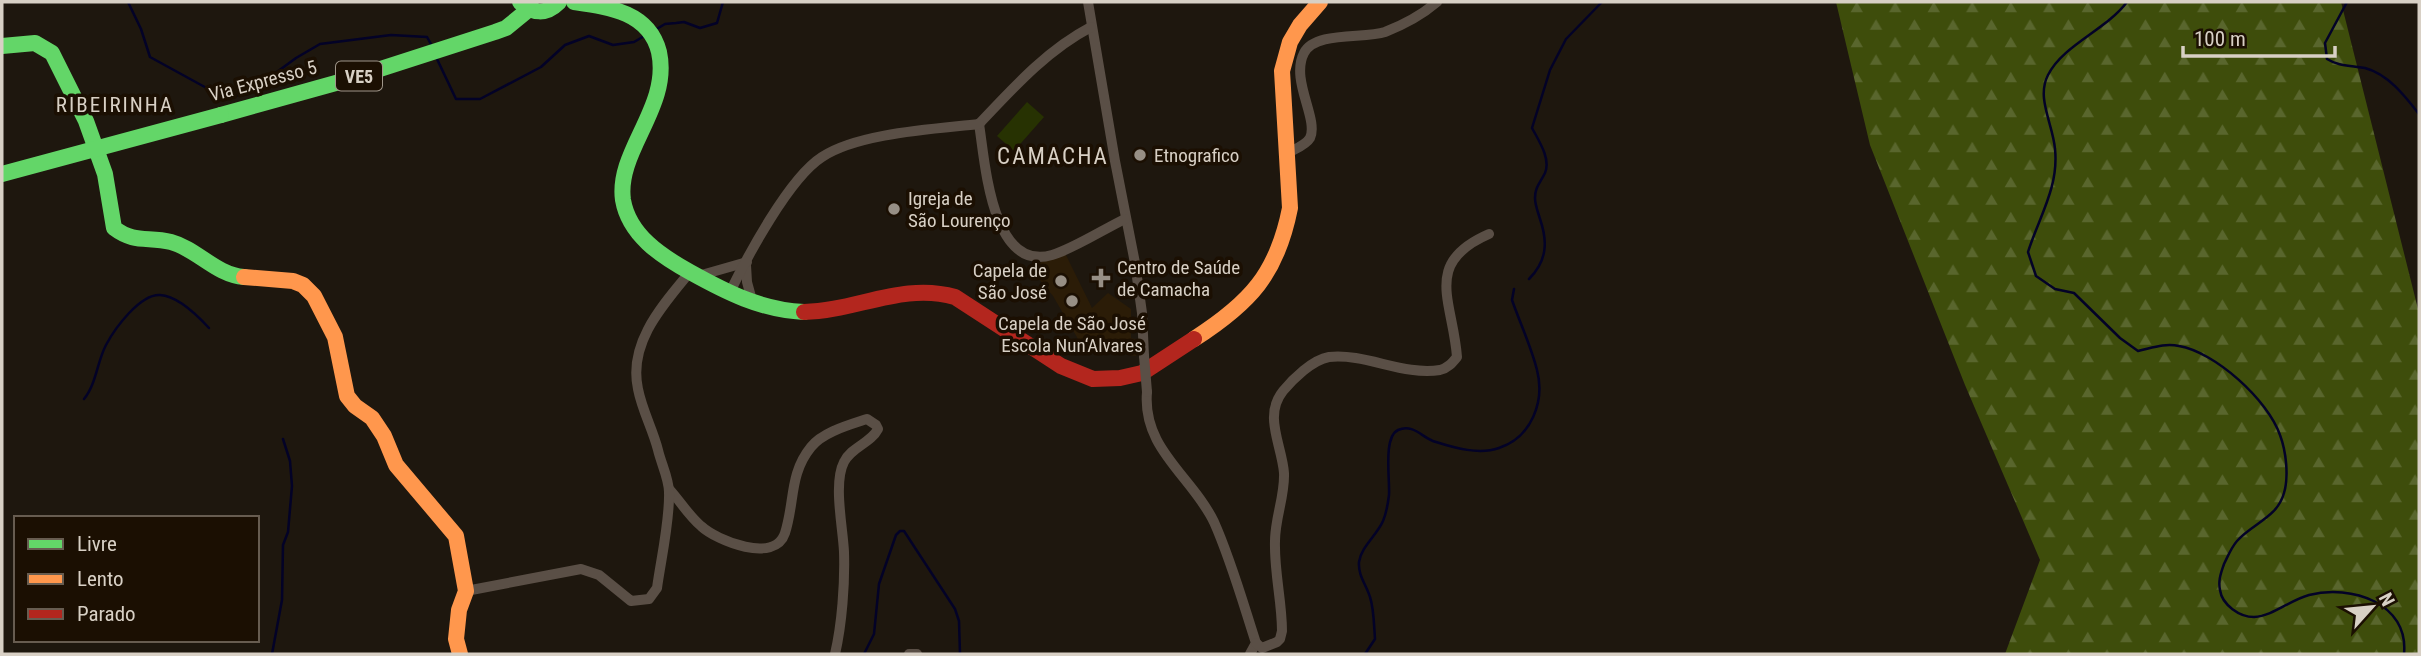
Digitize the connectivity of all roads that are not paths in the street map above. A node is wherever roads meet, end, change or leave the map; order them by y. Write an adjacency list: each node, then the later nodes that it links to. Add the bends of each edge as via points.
1 (559, 2): 6 (main road, via 548,11)
2 (574, 2): 15 (main road, via 632,16 654,37 662,63 660,89 626,166 624,194 631,223 645,242)
3 (1088, 2): 7 (street)
4 (1320, 2): 10 (main road, via 1300,25 1284,56)
5 (1437, 2): 10 (street, via 1387,31 1322,39 1310,45 1304,54 1301,80 1311,136)
6 (524, 6): 11 (main road, Via Expresso 5 / VE5, bridge, via 506,28 343,81)
7 (1091, 27): 9 (street, via 1035,67); 12 (street)
8 (2, 46): 19 (main road, via 33,41 52,53 86,121 119,234 172,242 231,276 293,281 314,296 335,337 347,396 372,418 396,465 456,536)
9 (979, 124): 12 (street, via 997,221 1021,251 1036,257 1051,255); 14 (street, via 880,137 821,157 789,192)
10 (1288, 153): 17 (main road, via 1286,228 1273,263 1255,291 1220,322 1142,373 1108,379 1084,376 1056,363 955,297 937,292 905,291 821,312 774,310)
11 (2, 174)
12 (1125, 219): 20 (street, bridge, via 1142,313 1149,425 1172,466 1213,519)
13 (1489, 234): 20 (street, via 1463,248 1451,261 1446,278 1457,357 1449,366 1409,369 1328,358 1306,370 1275,401 1272,414 1284,476 1275,537 1282,631 1272,645 1262,648)
14 (747, 262): 15 (street); 16 (street); 17 (street)
15 (694, 274): 16 (main road); 18 (street, via 665,302 648,328 635,370 638,393)
16 (729, 293): 17 (main road)
17 (753, 304)
18 (670, 489): 19 (street, via 657,587 649,599 631,601 599,575 582,569); 22 (street, via 716,537 761,549 776,545 785,536 797,468 812,445 867,419 876,425 875,435 843,463 839,490 844,554)
19 (466, 590): 21 (main road, via 456,639)
20 (1256, 643): 25 (street)
21 (460, 654)
22 (835, 654)
23 (909, 654): 24 (street)
24 (917, 654)
25 (1250, 654)

